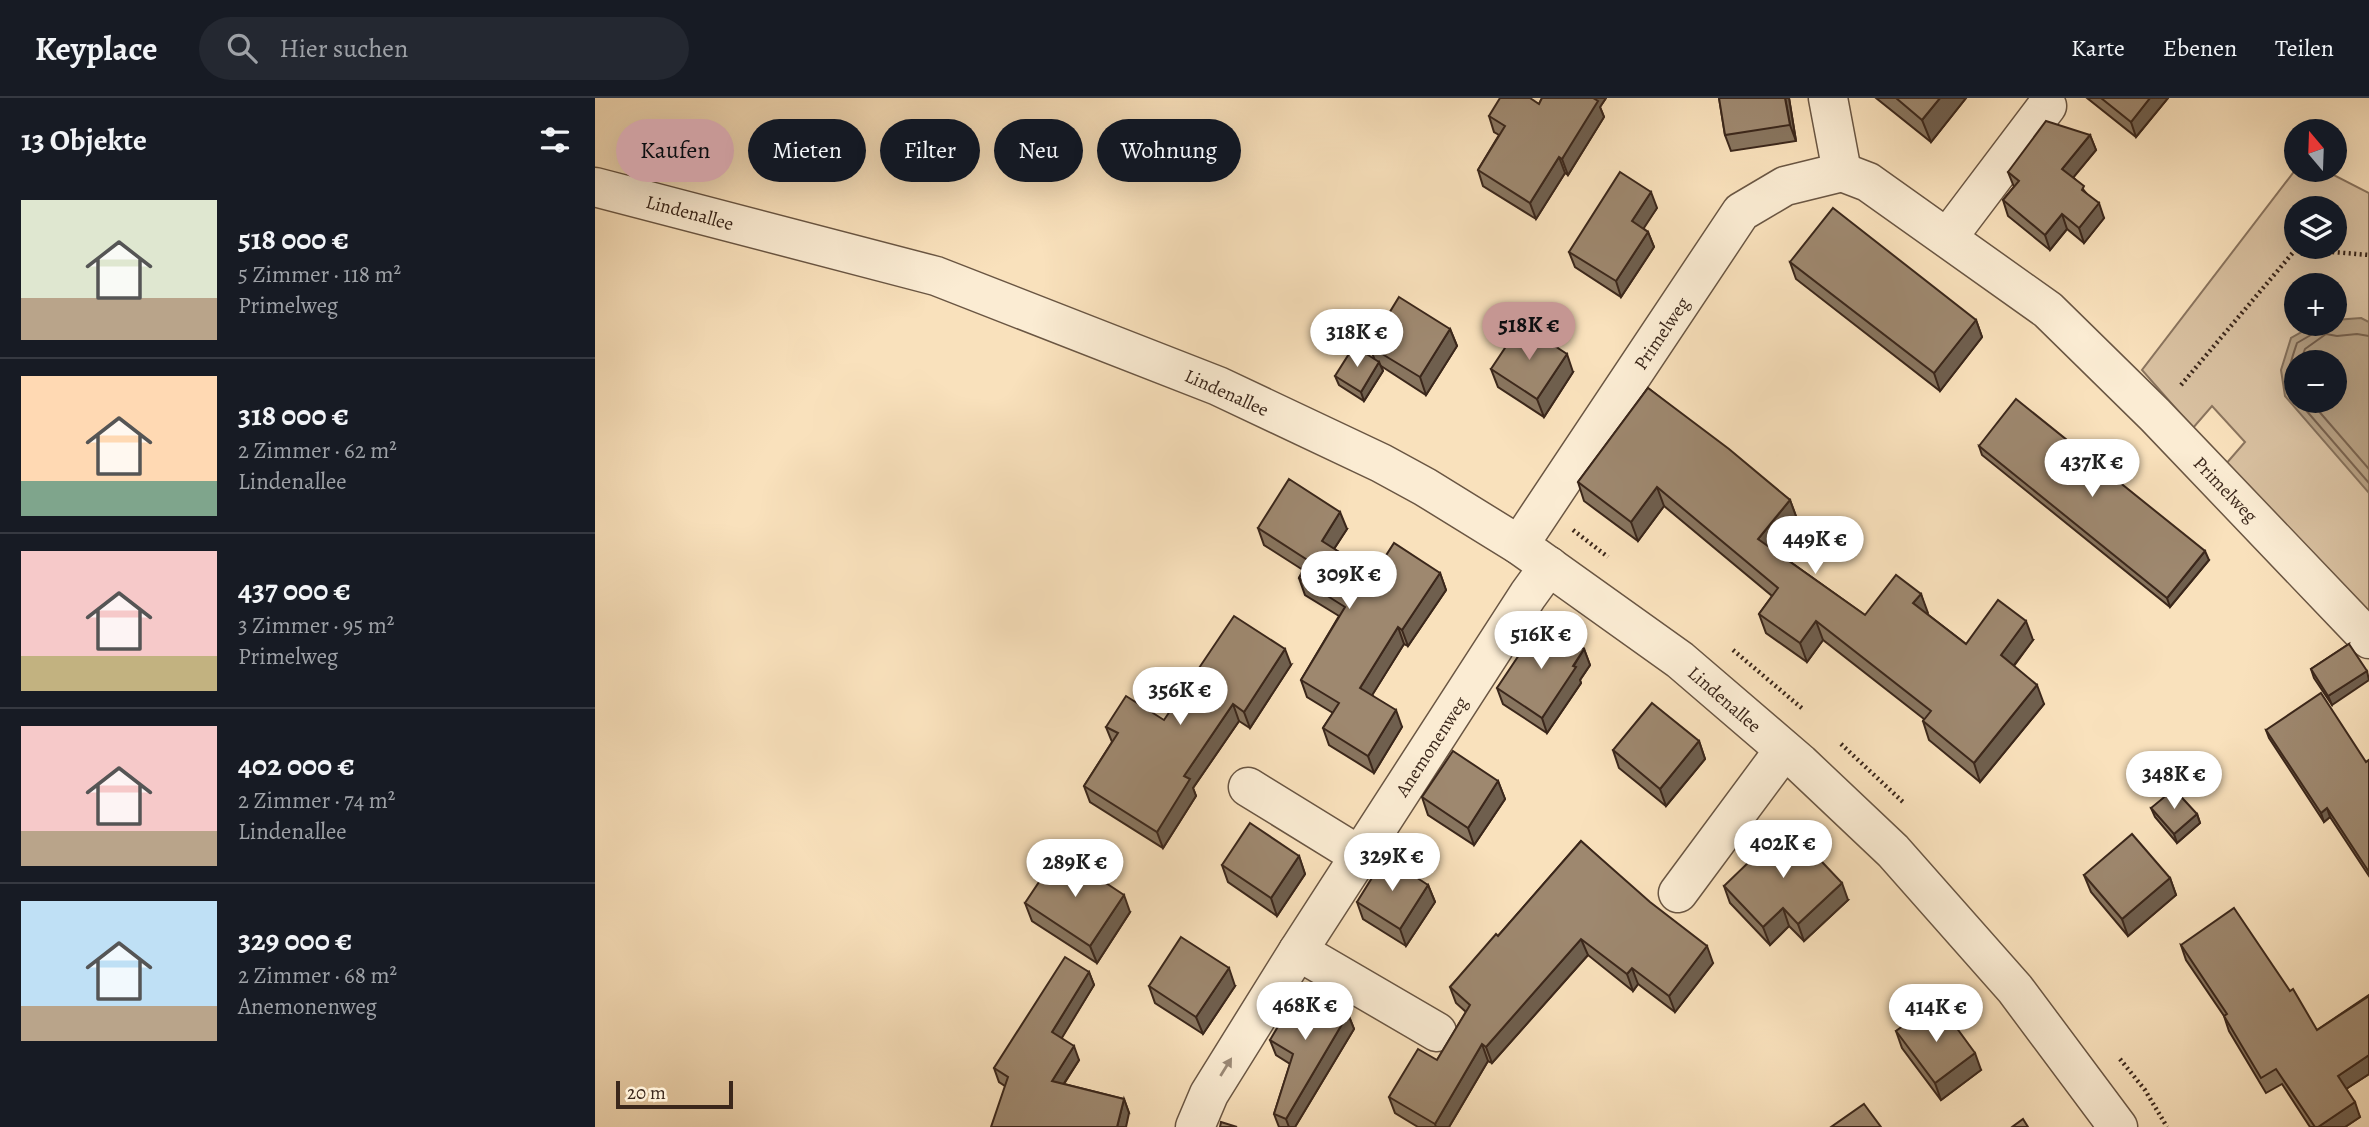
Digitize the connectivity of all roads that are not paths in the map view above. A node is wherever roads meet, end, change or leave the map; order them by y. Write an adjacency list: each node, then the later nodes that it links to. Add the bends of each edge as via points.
1 (1828, 98): 3 (street)
2 (2047, 106): 5 (street)
3 (1842, 172): 5 (street, Primelweg, via 1868,181); 6 (street, Primelweg, via 1784,186 1741,212)
4 (595, 187): 6 (street, Lindenallee, via 949,281 1218,386 1381,463)
5 (1948, 237): 7 (street, Primelweg, via 2048,310)
6 (1534, 556): 8 (street, Lindenallee, via 1679,660); 10 (street, Anemonenweg, via 1520,606)
7 (2369, 639)
8 (1784, 750): 11 (street); 15 (street, Lindenallee, via 1902,861 2015,989)
9 (1248, 787): 10 (street)
10 (1360, 856): 12 (street, Anemonenweg)
11 (1678, 894)
12 (1298, 951): 13 (street); 14 (street, Anemonenweg, one-way to 12, via 1209,1094)
13 (1437, 1032)
14 (1195, 1127)
15 (2118, 1127)

